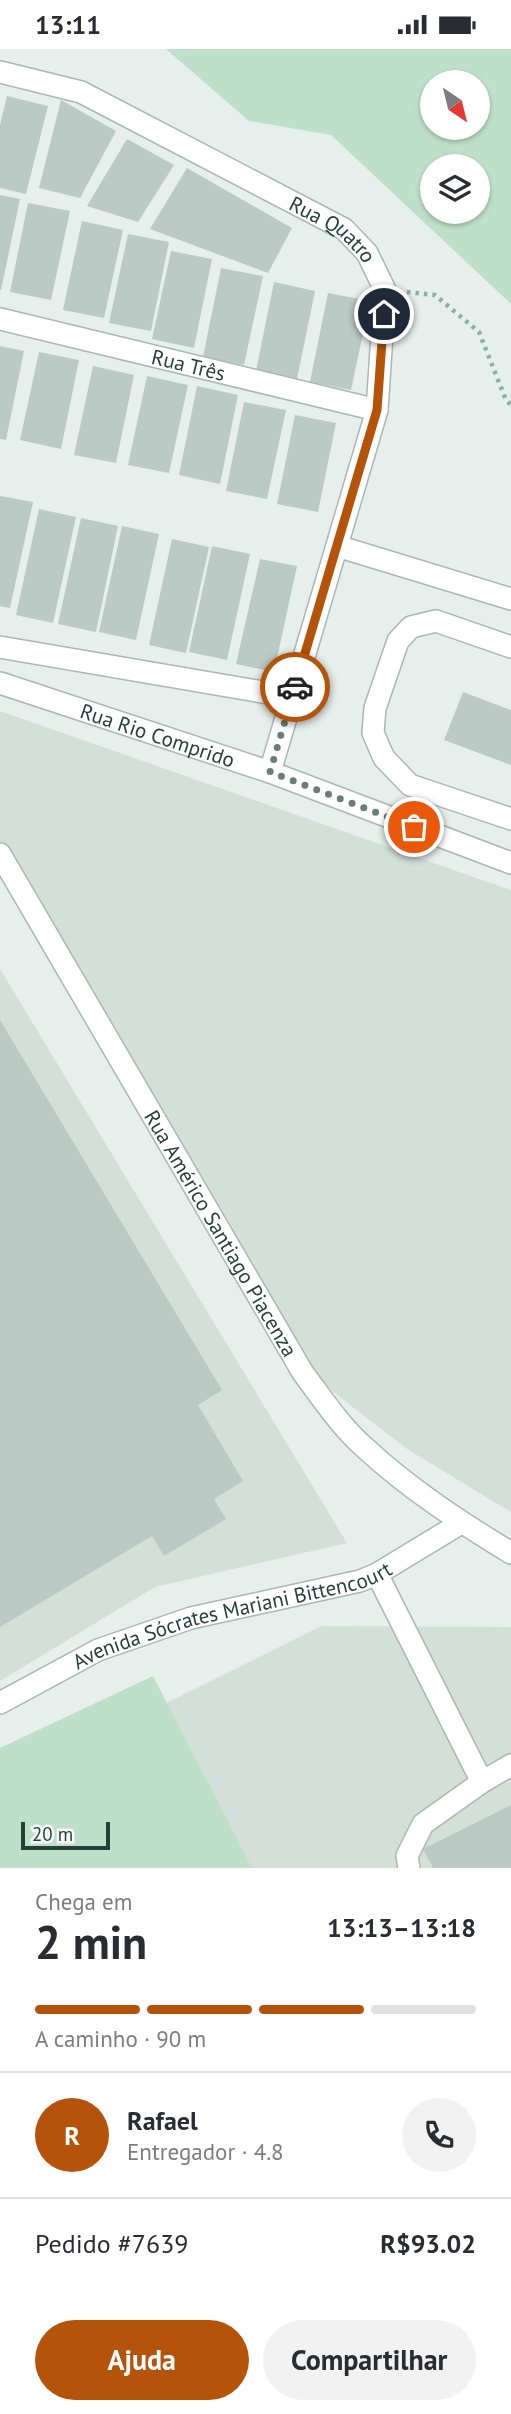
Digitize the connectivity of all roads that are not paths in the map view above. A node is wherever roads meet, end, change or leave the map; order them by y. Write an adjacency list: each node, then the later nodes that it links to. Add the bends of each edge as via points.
1 (0, 72): 3 (street, Rua Quatro, via 81,92 344,229 367,253 386,290)
2 (0, 319): 3 (street, Rua Três)
3 (377, 410): 4 (street, Rua Quatro)
4 (337, 546): 5 (street); 9 (street, Rua Quatro)
5 (511, 599)
6 (0, 647): 9 (street)
7 (511, 647): 11 (street, via 436,621 411,627 398,642 375,708 373,733 384,758 410,785)
8 (0, 683): 10 (street, Rua Rio Comprido)
9 (292, 697): 10 (street, Rua Quatro)
10 (270, 772): 13 (street, Rua Rio Comprido)
11 (511, 819)
12 (0, 854): 14 (street, Rua Américo Santiago Piacenza, via 303,1373 362,1447)
13 (511, 863)
14 (461, 1523): 15 (street, Rua Américo Santiago Piacenza); 16 (street, Avenida Sócrates Mariani Bittencourt)
15 (511, 1553)
16 (377, 1574): 17 (street, Avenida Sócrates Mariani Bittencourt, via 191,1618 98,1650); 19 (street)
17 (0, 1703)
18 (511, 1765): 19 (street)
19 (482, 1781): 20 (street, via 423,1824 407,1856)
20 (409, 1868)

